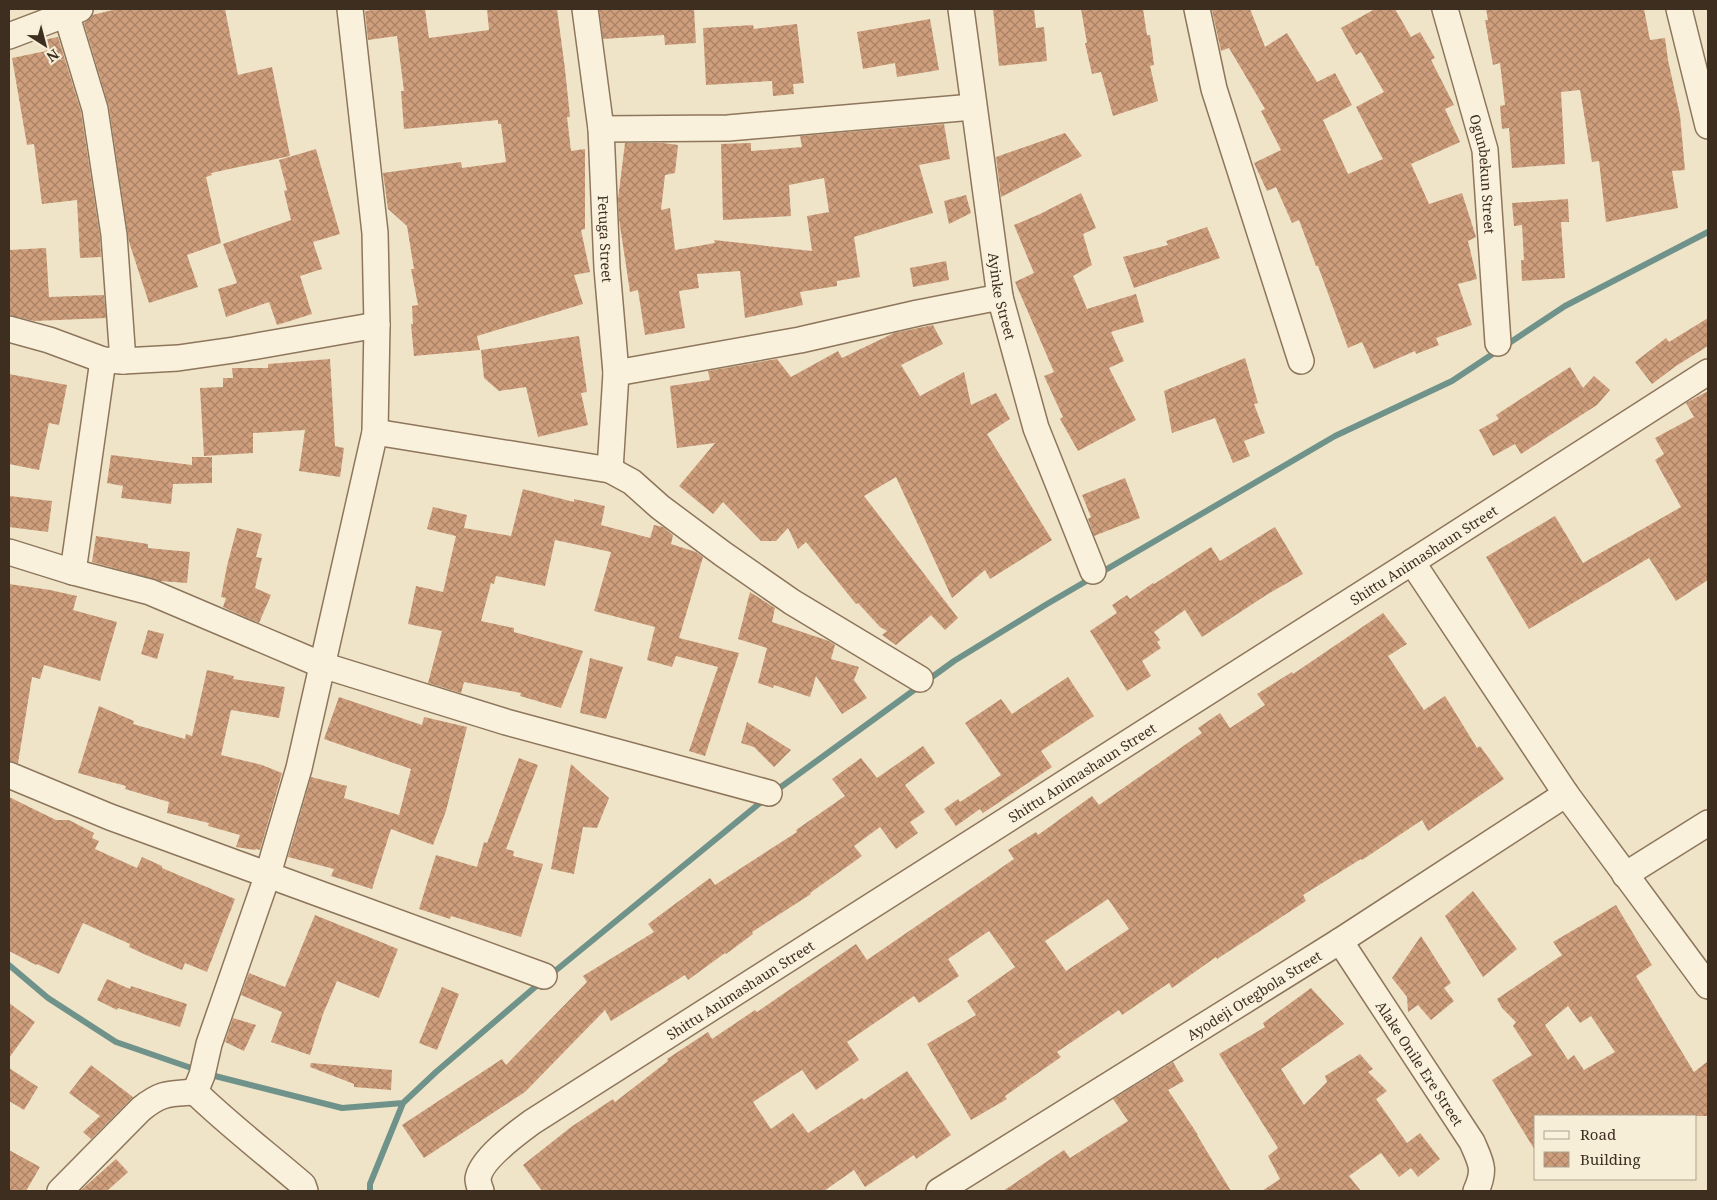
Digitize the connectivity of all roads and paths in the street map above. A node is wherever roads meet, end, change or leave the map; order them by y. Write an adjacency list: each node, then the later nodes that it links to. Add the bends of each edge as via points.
1 (350, 9): 13 (street, via 375,233)
2 (585, 9): 11 (street, Fetuga Street)
3 (961, 9): 9 (street, Ayinke Street)
4 (1197, 9): 17 (street, via 1214,89)
5 (1445, 9): 15 (street, Ogunbekun Street, via 1485,150)
6 (1679, 9): 10 (street)
7 (73, 11): 8 (street); 16 (street, via 95,109 114,235)
8 (9, 36)
9 (973, 107): 11 (street, via 728,128); 12 (street, Ayinke Street)
10 (1708, 126)
11 (602, 129): 19 (street, Fetuga Street, via 607,268)
12 (1000, 297): 19 (street, via 800,340); 24 (street, Ayinke Street, via 1036,428)
13 (377, 325): 16 (street, via 178,358); 20 (street)
14 (9, 329): 16 (street)
15 (1498, 343)
16 (113, 361): 25 (street)
17 (1302, 361)
18 (1708, 372): 23 (street, Shittu Animashaun Street)
19 (616, 373): 21 (street, Fetuga Street)
20 (375, 432): 21 (street); 26 (street)
21 (610, 470): 27 (street, via 632,482 660,507 792,602)
22 (9, 552): 25 (street)
23 (1412, 562): 30 (street); 40 (street, Shittu Animashaun Street, via 532,1122 486,1162 478,1179)
24 (1093, 571)
25 (73, 572): 26 (street, via 150,592)
26 (322, 665): 29 (street, via 506,722); 32 (street, via 299,768)
27 (920, 679)
28 (9, 775): 32 (street, via 110,817)
29 (769, 793)
30 (1566, 794): 33 (street); 34 (street, Ayodeji Otegbola Street)
31 (1708, 823): 33 (street)
32 (268, 874): 35 (street); 37 (street)
33 (1625, 875): 36 (street)
34 (1340, 941): 41 (street, Ayodeji Otegbola Street); 42 (street, Alake Onile Ere Street, via 1472,1142 1482,1164 1482,1179)
35 (544, 976)
36 (1708, 986)
37 (201, 1073): 38 (street, via 141,1109); 39 (street, via 219,1116 303,1185)
38 (60, 1191)
39 (305, 1191)
40 (481, 1191)
41 (940, 1191)
42 (1476, 1191)

